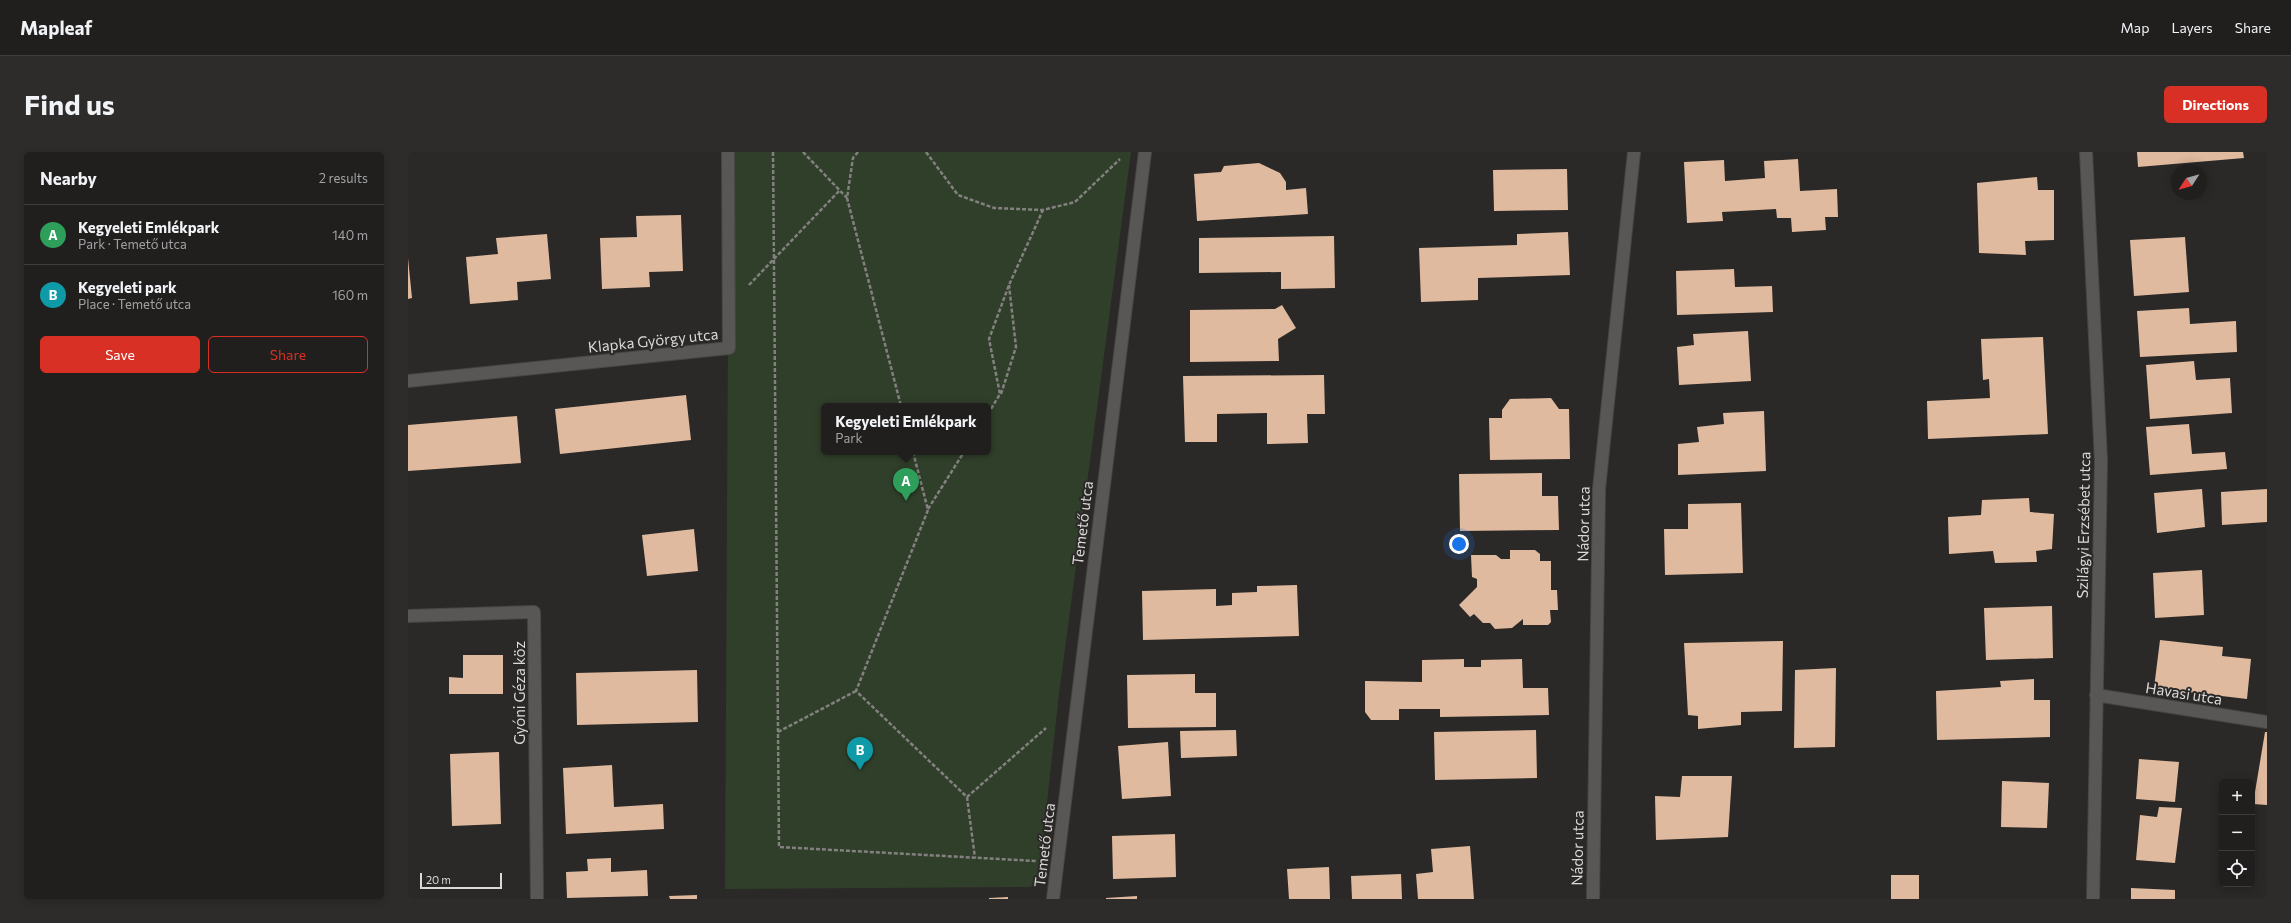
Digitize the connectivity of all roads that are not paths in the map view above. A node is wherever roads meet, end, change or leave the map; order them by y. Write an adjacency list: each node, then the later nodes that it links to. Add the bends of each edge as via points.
1 (728, 152): 5 (street, Klapka György utca, via 729,348)
2 (1145, 152): 10 (street, Temető utca)
3 (1634, 152): 11 (street, Nádor utca, via 1599,489)
4 (2086, 152): 7 (street, Szilágyi Erzsébet utca, via 2101,461)
5 (408, 381)
6 (408, 616): 9 (street, Gyóni Géza köz, via 534,612)
7 (2096, 695): 8 (street, Havasi utca); 12 (street, Szilágyi Erzsébet utca)
8 (2267, 722)
9 (536, 899)
10 (1053, 899)
11 (1593, 899)
12 (2093, 899)

